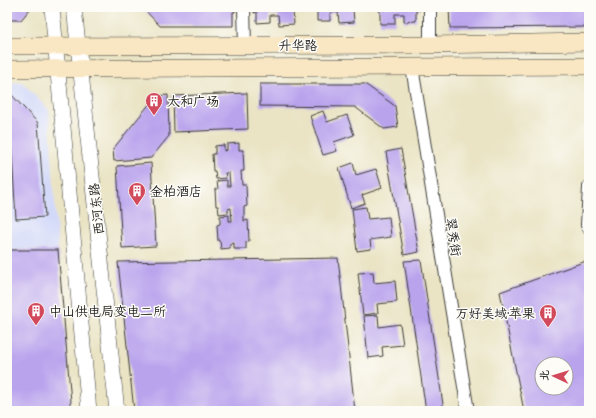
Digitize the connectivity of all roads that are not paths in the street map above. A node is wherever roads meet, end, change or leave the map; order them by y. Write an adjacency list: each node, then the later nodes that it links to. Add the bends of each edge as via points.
1 (52, 7): 6 (street, 西河东路)
2 (74, 7): 7 (street, 西河东路)
3 (244, 7): 10 (street)
4 (430, 7): 8 (street)
5 (589, 42): 8 (main road, 升华路)
6 (56, 45): 7 (main road, 升华路); 9 (main road, 升华路); 14 (street, 西河东路)
7 (78, 45): 10 (main road, 升华路); 15 (street, 西河东路)
8 (430, 45): 10 (main road, 升华路)
9 (7, 46)
10 (245, 46)
11 (589, 66): 12 (main road, 升华路)
12 (412, 67): 15 (main road, 升华路); 20 (street, 翠秀街)
13 (7, 69): 14 (main road, 升华路)
14 (58, 69): 15 (main road, 升华路); 18 (street, 西河东路)
15 (81, 69): 19 (street, 西河东路)
16 (589, 187): 17 (street)
17 (589, 228)
18 (89, 411)
19 (117, 411)
20 (468, 411)

